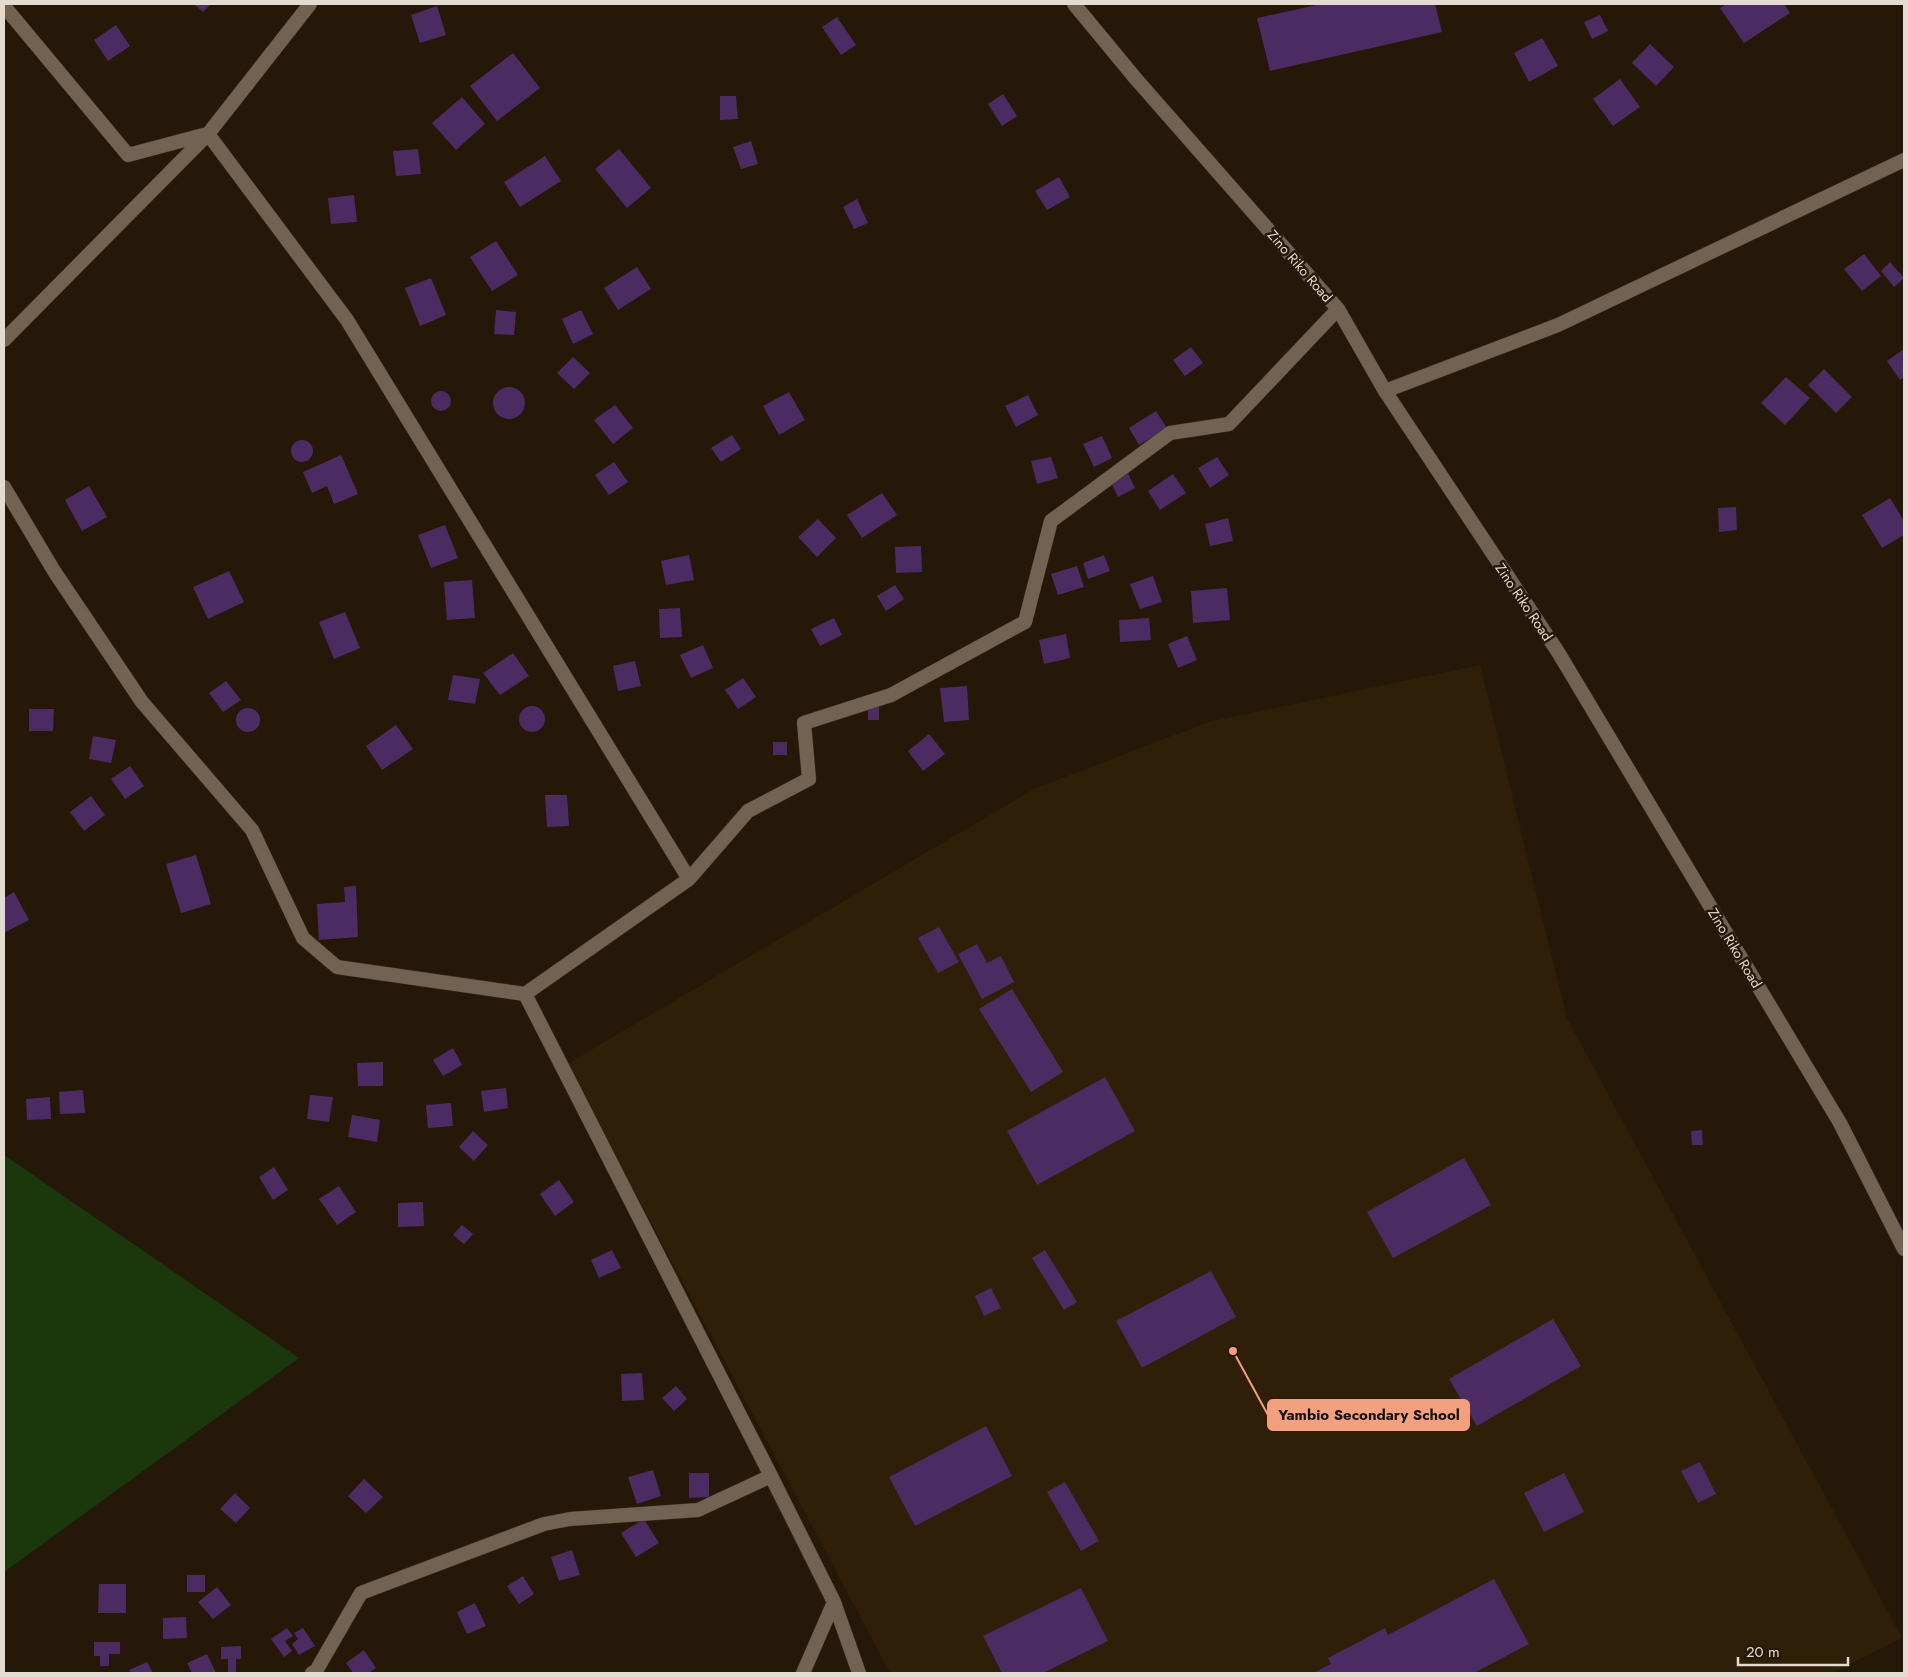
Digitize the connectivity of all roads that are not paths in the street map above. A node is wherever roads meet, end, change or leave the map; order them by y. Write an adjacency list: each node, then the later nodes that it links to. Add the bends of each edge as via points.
1 (310, 4): 4 (street)
2 (1074, 4): 6 (street, Zino Riko Road)
3 (4, 6): 4 (street, via 128,155)
4 (208, 134): 7 (street); 10 (street, via 347,320)
5 (1904, 160): 8 (street, via 1558,325)
6 (1338, 309): 8 (street, Zino Riko Road); 10 (street, via 1228,424 1170,433 1051,521 1025,622 891,695 804,723 809,779 748,811)
7 (4, 340)
8 (1385, 391): 12 (street, Zino Riko Road, via 1558,652 1840,1123)
9 (4, 487): 11 (street, via 54,571 142,702 252,830 303,938 338,967)
10 (689, 878): 11 (street)
11 (525, 994): 13 (street)
12 (1904, 1249)
13 (771, 1476): 14 (street); 15 (street, via 698,1510 570,1519 544,1524 361,1593)
14 (834, 1602): 16 (street); 17 (street)
15 (312, 1673)
16 (803, 1673)
17 (858, 1673)

